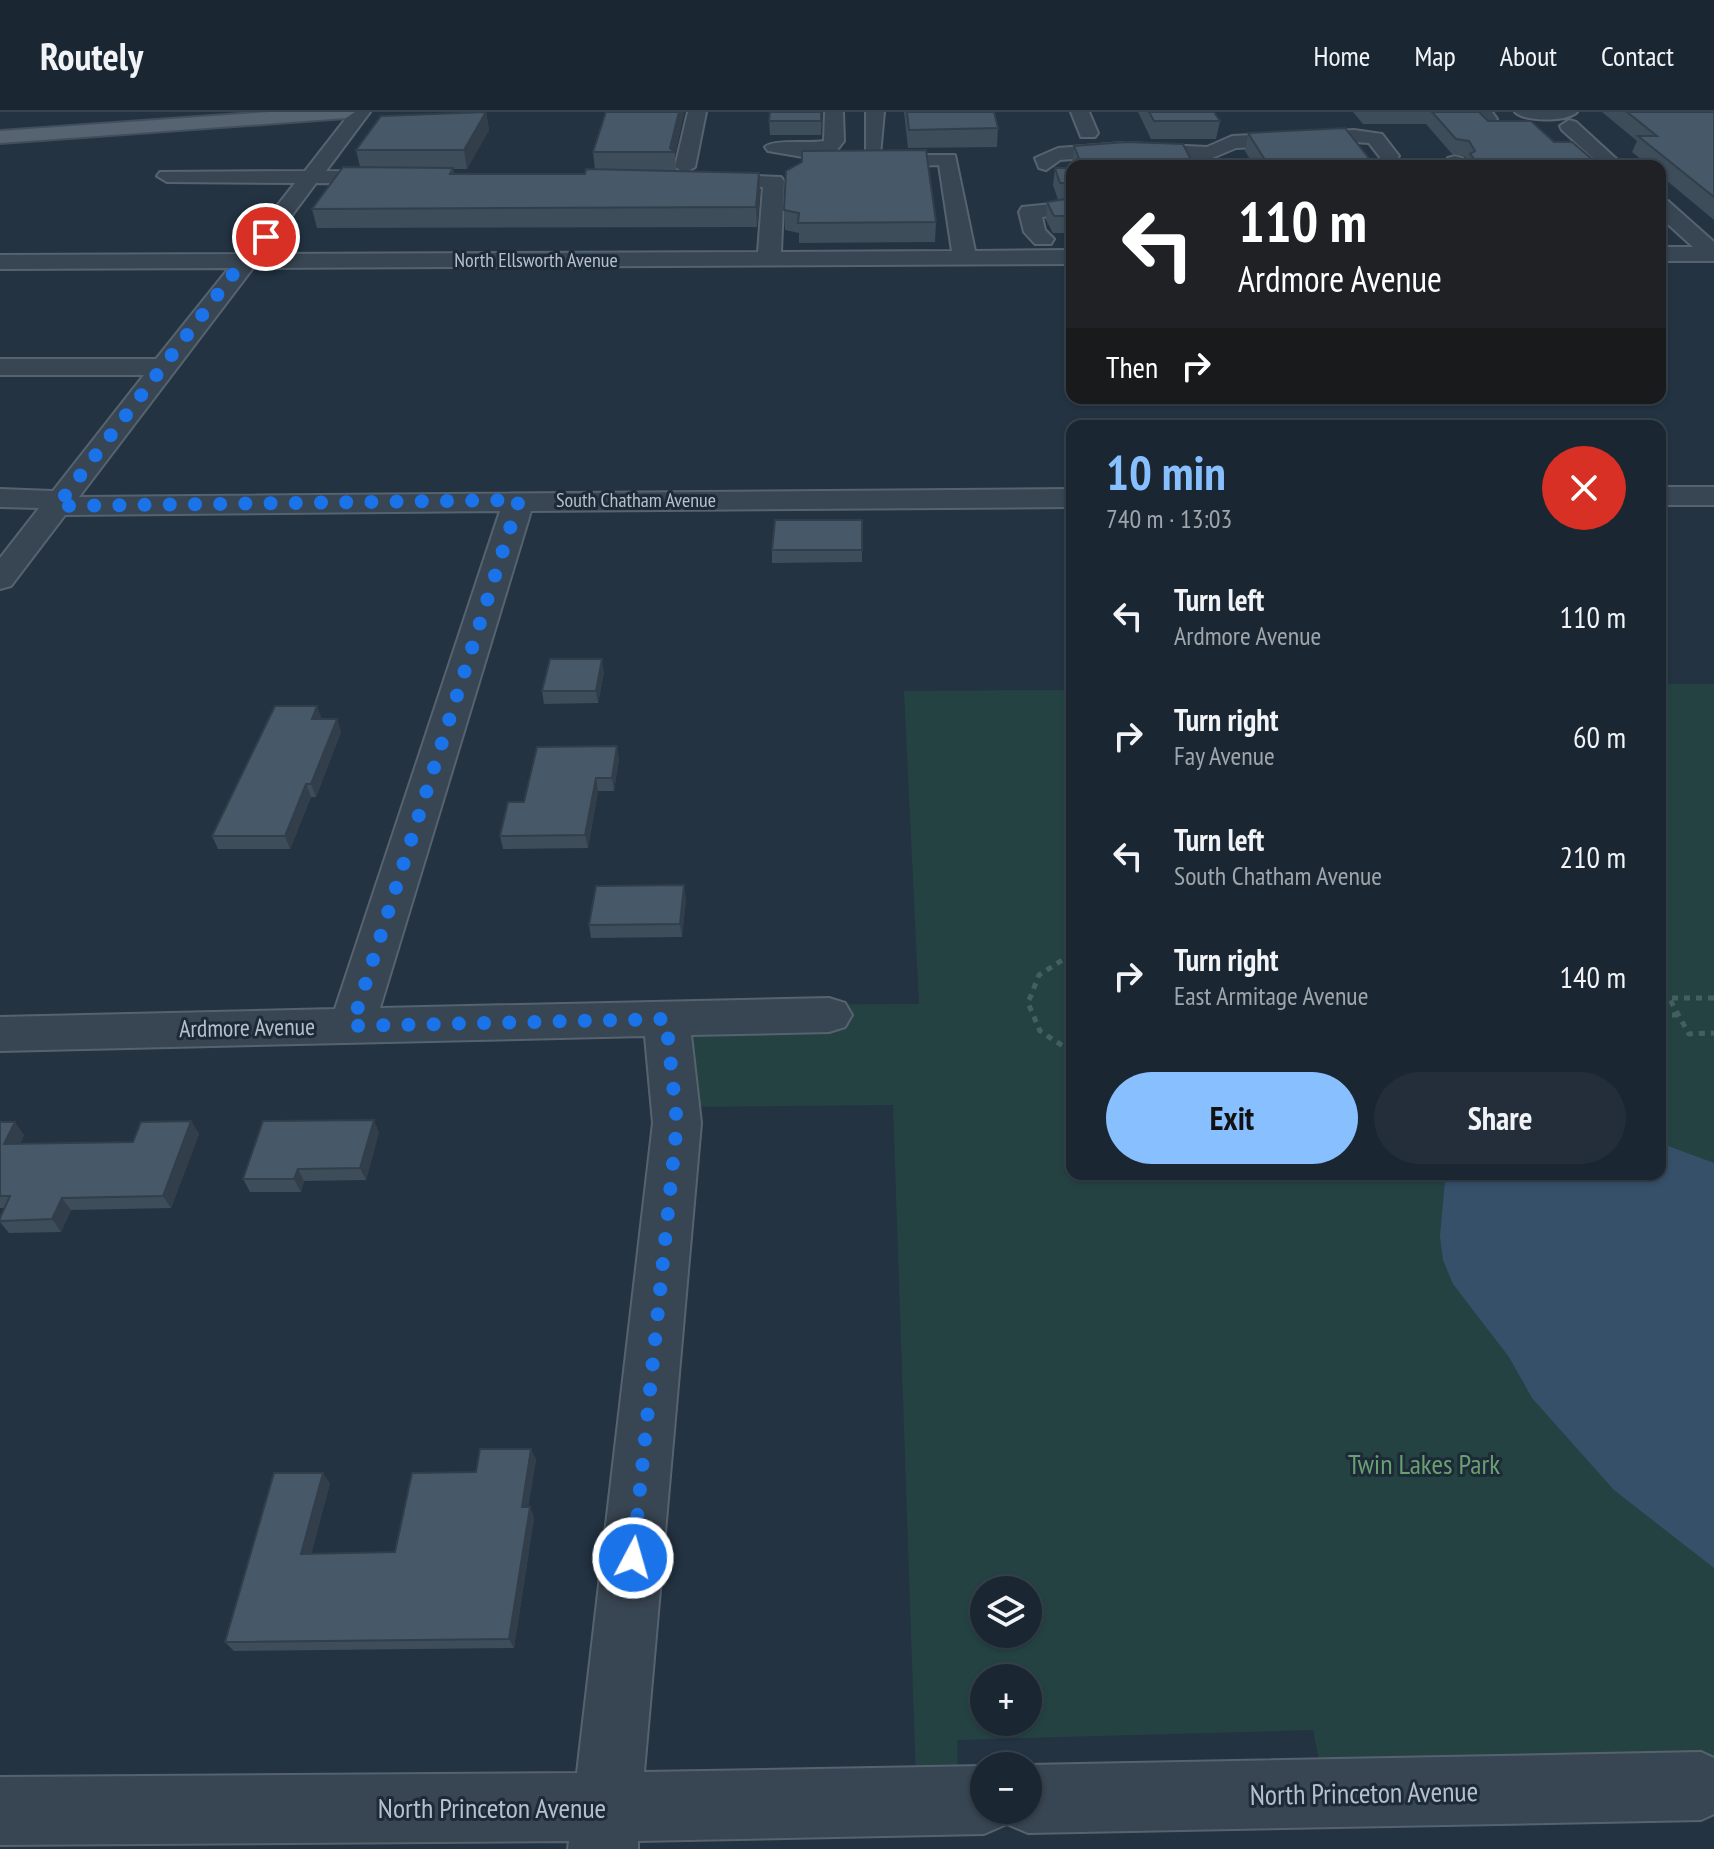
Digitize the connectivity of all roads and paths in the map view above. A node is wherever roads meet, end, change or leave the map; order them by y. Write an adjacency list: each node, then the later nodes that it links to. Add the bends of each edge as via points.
1 (697, 112): 25 (street, via 676,174 774,181)
2 (834, 112): 10 (street, via 830,146 803,151)
3 (875, 112): 11 (street)
4 (1080, 112): 8 (street)
5 (1524, 112): 7 (street)
6 (360, 118): 9 (main road); 17 (street)
7 (1568, 119): 14 (street)
8 (1088, 133)
9 (0, 137)
10 (775, 147)
11 (873, 152)
12 (1215, 159): 13 (street, via 1232,142 1354,136 1375,138); 19 (street, via 1124,149 1058,154 1045,158)
13 (1386, 160)
14 (1608, 160)
15 (819, 163): 30 (street, via 948,159)
16 (167, 176): 17 (street)
17 (311, 177): 18 (street); 31 (street, via 297,214)
18 (420, 178)
19 (1042, 186): 20 (street); 26 (street, via 1030,212)
20 (1066, 204)
21 (1666, 211): 28 (street)
22 (531, 237): 32 (street)
23 (578, 237): 25 (street)
24 (1066, 241): 26 (street)
25 (770, 248): 30 (street, North Ellsworth Avenue); 32 (street, North Ellsworth Avenue)
26 (1045, 248): 29 (street, North Ellsworth Avenue); 30 (street, North Ellsworth Avenue)
27 (1666, 254): 28 (street)
28 (1714, 254)
29 (1066, 255)
30 (965, 258)
31 (247, 260): 32 (street, North Ellsworth Avenue); 33 (street, North Ellsworth Avenue); 35 (street)
32 (524, 260)
33 (0, 262)
34 (0, 367): 35 (street)
35 (163, 367): 41 (street)
36 (1666, 496): 37 (street)
37 (1714, 496)
38 (0, 498): 41 (street, South Chatham Avenue)
39 (1066, 498): 40 (street, South Chatham Avenue)
40 (519, 500): 41 (street, South Chatham Avenue); 49 (street)
41 (59, 503): 42 (street)
42 (0, 579)
43 (1066, 957): 52 (path, via 1045,967 1027,990 1027,1005 1047,1038)
44 (1714, 998): 47 (path, via 1669,998)
45 (829, 1015): 48 (street, Ardmore Avenue)
46 (1666, 1015): 47 (path)
47 (1679, 1015): 50 (path, via 1689,1034)
48 (666, 1019): 49 (street, Ardmore Avenue); 57 (street, via 677,1123)
49 (352, 1026): 51 (street, Ardmore Avenue)
50 (1714, 1033)
51 (0, 1034)
52 (1066, 1049)
53 (1701, 1786): 54 (street, North Princeton Avenue)
54 (1042, 1799)
55 (970, 1801): 57 (street, North Princeton Avenue)
56 (0, 1811): 57 (street, North Princeton Avenue)
57 (605, 1828)

